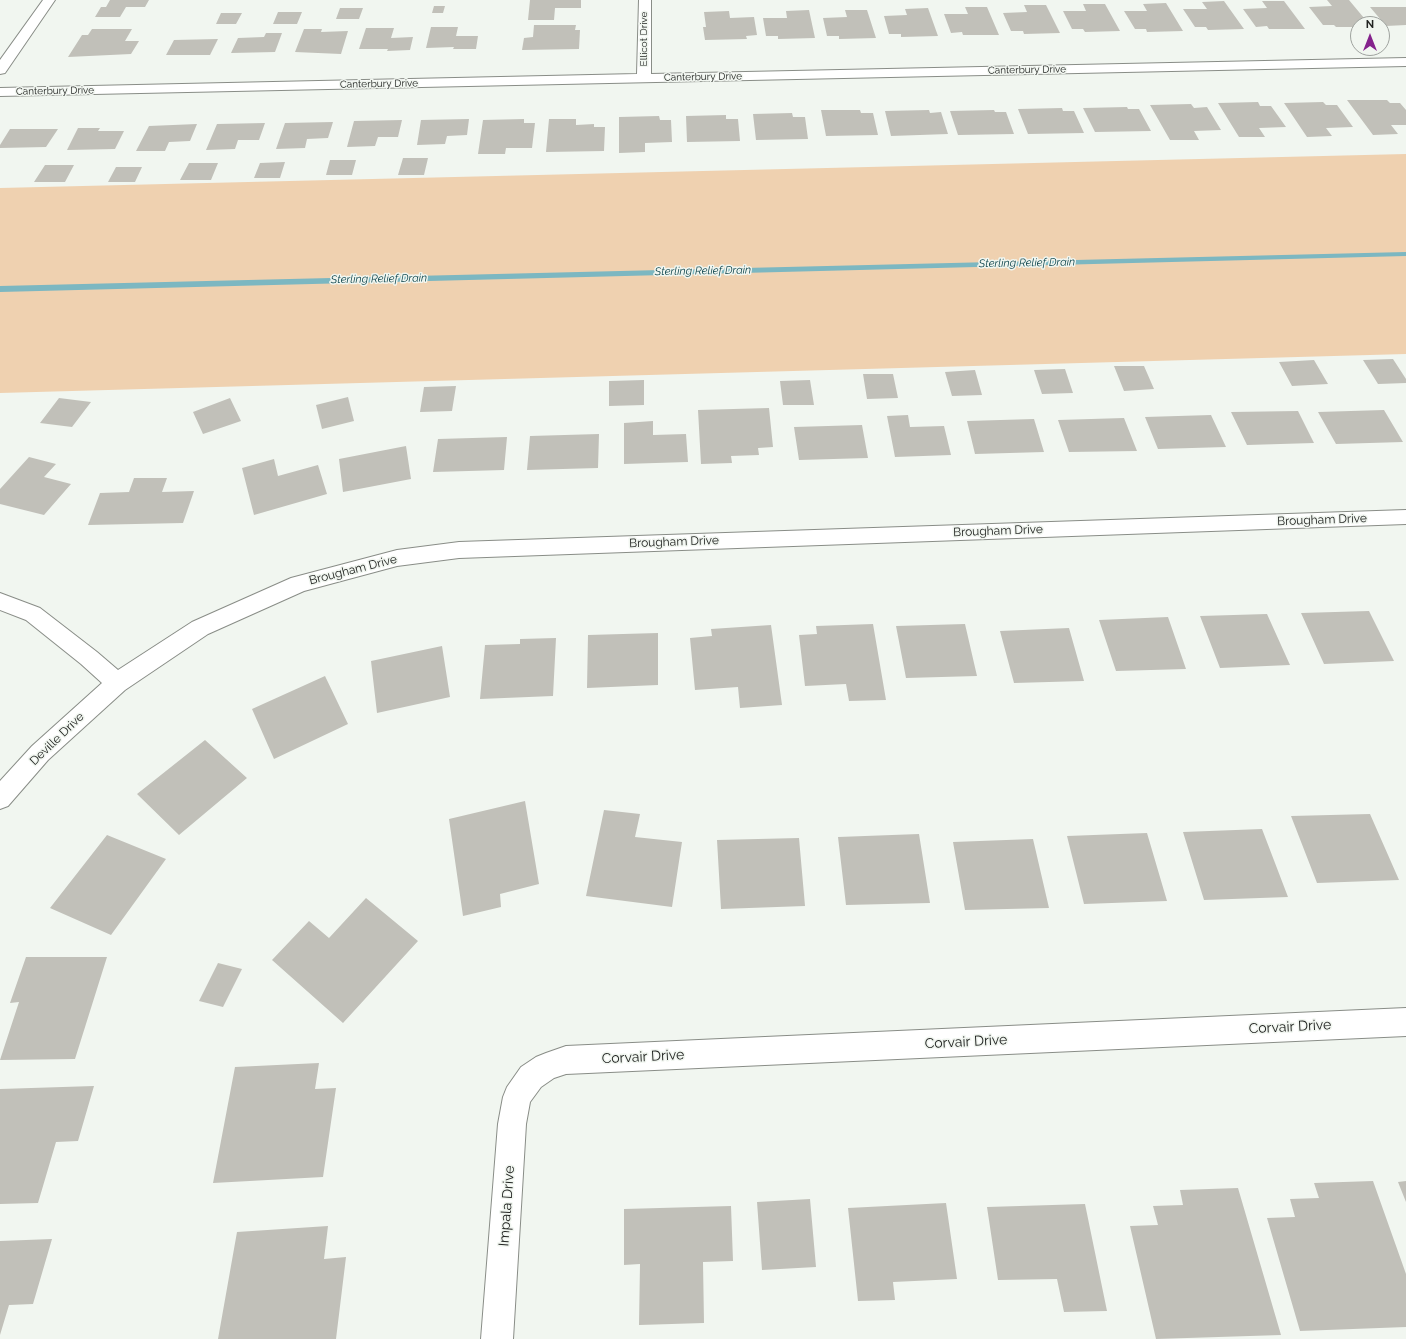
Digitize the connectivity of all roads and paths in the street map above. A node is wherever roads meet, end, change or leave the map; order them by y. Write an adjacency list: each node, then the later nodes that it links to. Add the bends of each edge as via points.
1 (49, 0): 4 (street)
2 (644, 0): 5 (street, Ellicot Drive)
3 (1406, 62): 5 (street, Canterbury Drive)
4 (0, 70)
5 (644, 79): 6 (street, Canterbury Drive)
6 (0, 92)
7 (1406, 517): 9 (street, Brougham Drive, via 459,550 397,558 298,584 200,628)
8 (0, 601): 9 (street, via 33,614)
9 (117, 683): 10 (street, Deville Drive, via 40,753)
10 (0, 798)
11 (1406, 1022): 12 (street, Corvair Drive, via 566,1060 546,1067)
12 (531, 1077): 13 (street, Impala Drive, via 517,1097 512,1124)
13 (497, 1339)

